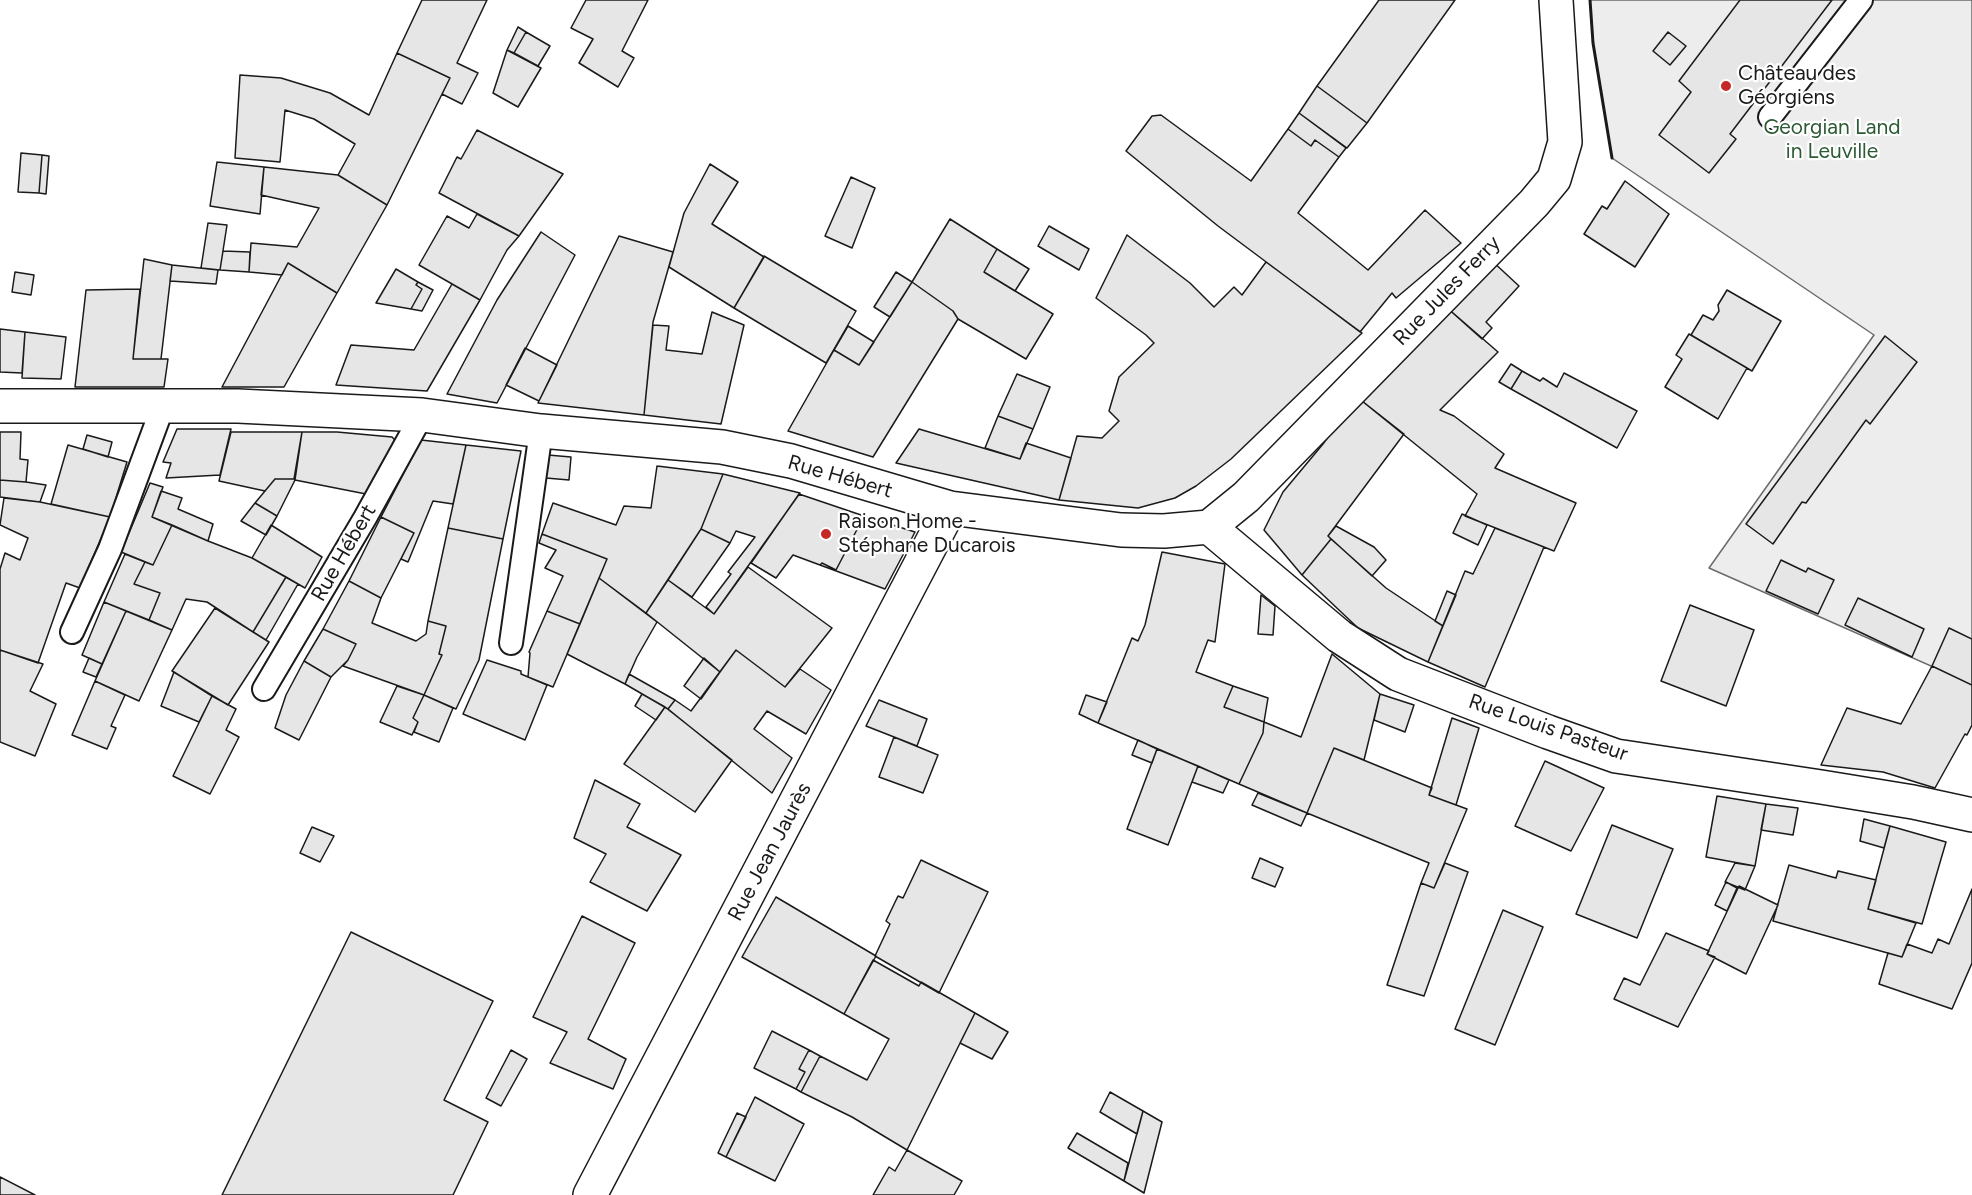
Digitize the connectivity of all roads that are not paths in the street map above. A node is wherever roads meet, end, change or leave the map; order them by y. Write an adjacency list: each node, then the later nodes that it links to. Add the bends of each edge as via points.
1 (1556, 0): 9 (street, Rue Jules Ferry, via 1565,142 1554,179 1246,497)
2 (1861, 0): 3 (lane)
3 (1770, 117)
4 (0, 406): 5 (street, Rue Hébert)
5 (163, 406): 6 (street, Rue Hébert); 10 (lane, via 110,549)
6 (422, 415): 7 (street, Rue Hébert); 12 (lane, Rue Hébert)
7 (541, 431): 8 (street, Rue Hébert, via 722,447 791,462); 11 (lane)
8 (950, 508): 9 (street, Rue Hébert, via 1121,530); 14 (street, Rue Jean Jaurès)
9 (1209, 527): 13 (street, Rue Louis Pasteur, via 1339,636 1398,674 1548,732 1616,756 1913,802)
10 (72, 632)
11 (511, 643)
12 (264, 689)
13 (1972, 815)
14 (590, 1195)

